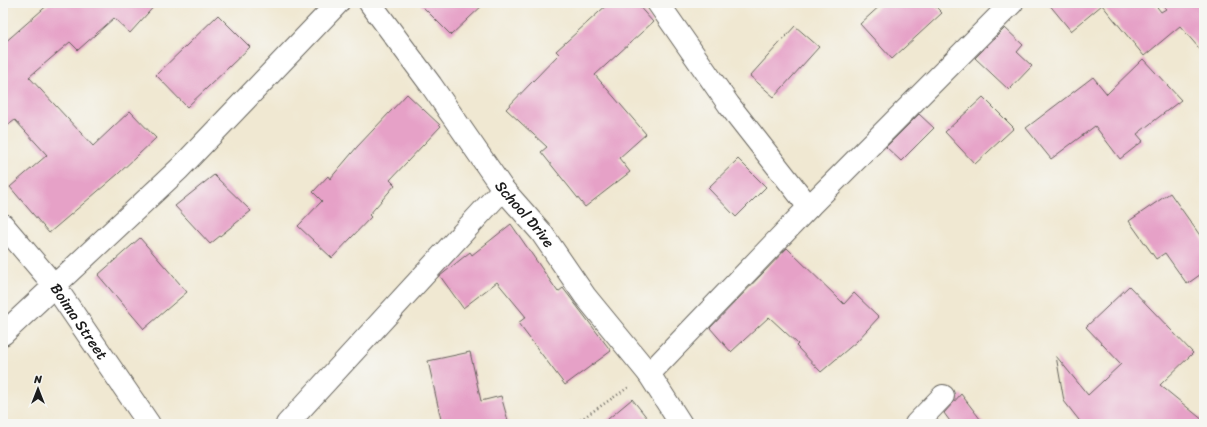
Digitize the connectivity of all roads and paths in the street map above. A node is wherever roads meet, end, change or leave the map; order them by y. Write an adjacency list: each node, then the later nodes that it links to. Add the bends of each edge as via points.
1 (338, 3): 8 (street, via 179,169)
2 (370, 3): 5 (street, School Drive)
3 (658, 3): 6 (street, via 729,105)
4 (1012, 3): 6 (street)
5 (503, 189): 10 (street, School Drive, via 541,232 585,296); 13 (street)
6 (809, 207): 10 (street)
7 (3, 225): 8 (street, Boima Street)
8 (54, 285): 9 (street); 12 (street, Boima Street)
9 (3, 334)
10 (649, 374): 14 (path); 15 (street, School Drive)
11 (943, 396): 16 (street)
12 (149, 424)
13 (287, 424)
14 (574, 424)
15 (681, 424)
16 (916, 424)

